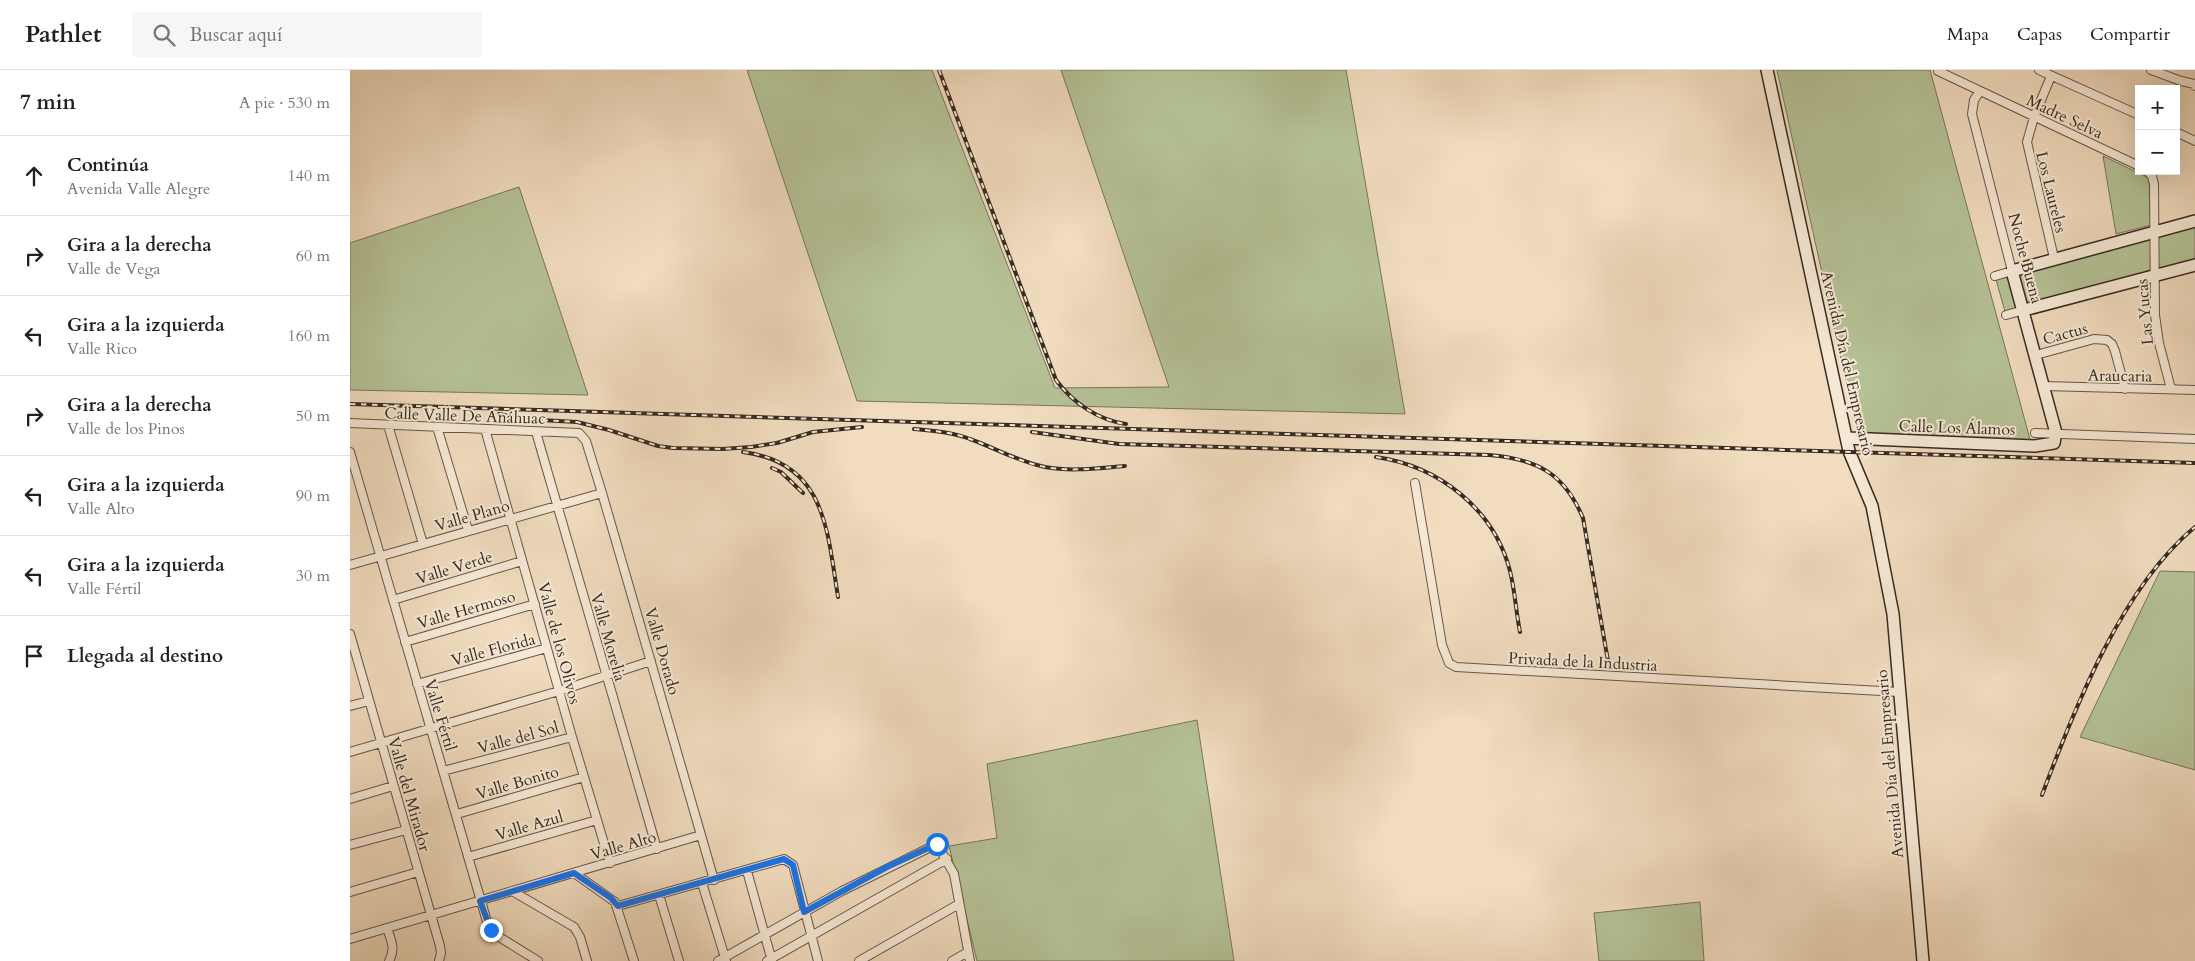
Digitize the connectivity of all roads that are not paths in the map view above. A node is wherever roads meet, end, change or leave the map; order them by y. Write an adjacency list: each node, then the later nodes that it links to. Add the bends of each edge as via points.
1 (1767, 70): 36 (street, Avenida Día del Empresario)
2 (2039, 70): 5 (street)
3 (2151, 70): 6 (street)
4 (1938, 71): 7 (street, Madre Selva)
5 (2051, 76): 8 (street); 9 (street, Los Laureles)
6 (2195, 85)
7 (1980, 91): 9 (street, Madre Selva); 18 (street, Noche Buena, via 1974,100 1972,114)
8 (2135, 113)
9 (2034, 117): 12 (street, Madre Selva); 16 (street, Los Laureles, via 2027,136 2027,148)
10 (2180, 134): 11 (street)
11 (2195, 141)
12 (2135, 164)
13 (2150, 175): 15 (street, via 2154,180)
14 (2195, 221): 15 (street)
15 (2156, 232): 16 (street); 19 (street, Las Yucas)
16 (2054, 258): 18 (street)
17 (2195, 264): 19 (street)
18 (2012, 271): 20 (street); 21 (street, Noche Buena)
19 (2154, 274): 21 (street); 26 (street, Las Yucas, via 2159,342)
20 (1995, 276)
21 (2024, 310): 22 (street); 23 (street, Noche Buena)
22 (2006, 315)
23 (2036, 355): 24 (street, Noche Buena); 25 (street, Cactus, via 2094,339 2107,340 2115,351)
24 (2044, 386): 25 (street, Araucaria); 35 (street, Noche Buena)
25 (2125, 389): 26 (street, Araucaria)
26 (2170, 389): 27 (street, Araucaria)
27 (2195, 390)
28 (350, 424): 29 (street, Calle Valle De Anáhuac)
29 (388, 425): 30 (street, Calle Valle De Anáhuac); 44 (street)
30 (437, 427): 31 (street, Calle Valle De Anáhuac); 43 (street)
31 (485, 429): 32 (street, Calle Valle De Anáhuac); 42 (street, Valle de los Olivos)
32 (536, 432): 33 (street, Calle Valle De Anáhuac); 41 (street, Valle Morelia)
33 (579, 433): 40 (street, Valle Dorado, via 586,441)
34 (2035, 433): 35 (street, Calle Los Álamos)
35 (2056, 433): 36 (street, Calle Los Álamos, via 2054,444 2045,446); 37 (street, Calle Los Álamos)
36 (1847, 438): 58 (street, Avenida Día del Empresario, via 1872,506 1878,533 1894,614)
37 (2195, 439)
38 (350, 452): 45 (street, Valle Fértil)
39 (1415, 483): 58 (street, Privada de la Industria, via 1442,645 1449,663 1456,667)
40 (602, 493): 41 (street, Valle Plano); 54 (street, Valle Dorado)
41 (556, 504): 42 (street, Valle Plano); 55 (street, Valle Morelia)
42 (510, 518): 43 (street, Valle Plano); 46 (street, Valle de los Olivos)
43 (468, 530): 44 (street, Valle Plano)
44 (423, 544): 45 (street, Valle Plano)
45 (380, 556): 47 (street, Valle Plano); 48 (street, Valle Fértil)
46 (522, 561): 48 (street, Valle Verde); 49 (street, Valle de los Olivos)
47 (350, 565)
48 (393, 600): 51 (street, Valle Fértil)
49 (535, 604): 51 (street, Valle Hermoso); 52 (street, Valle de los Olivos)
50 (350, 634): 53 (street, Valle del Mirador)
51 (405, 642): 56 (street, Valle Fértil)
52 (547, 648): 56 (street, Valle Florida); 57 (street, Valle de los Olivos)
53 (353, 657): 59 (street, Valle del Mirador)
54 (651, 661): 55 (street); 72 (street, Valle Dorado)
55 (606, 675): 57 (street); 74 (street, Valle Morelia)
56 (417, 684): 61 (street, Valle Fértil)
57 (558, 691): 61 (street); 62 (street, Valle de los Olivos)
58 (1899, 692): 108 (street, Avenida Día del Empresario)
59 (369, 700): 60 (street); 63 (street, Valle del Mirador)
60 (350, 706)
61 (431, 728): 63 (street); 65 (street, Valle Fértil)
62 (572, 737): 65 (street, Valle del Sol); 66 (street, Valle de los Olivos)
63 (381, 743): 64 (street); 67 (street, Valle del Mirador)
64 (350, 752)
65 (443, 771): 69 (street, Valle Fértil)
66 (584, 777): 69 (street, Valle Bonito); 70 (street, Valle de los Olivos)
67 (393, 786): 68 (street); 71 (street, Valle del Mirador)
68 (350, 799)
69 (457, 814): 75 (street, Valle Fértil)
70 (597, 820): 75 (street, Valle Azul); 77 (street, Valle de los Olivos)
71 (406, 830): 73 (street); 79 (street, Valle del Mirador)
72 (701, 835): 74 (street, Valle Alto); 81 (street, Valle Dorado)
73 (350, 845)
74 (657, 849): 77 (street, Valle Alto)
75 (468, 857): 86 (street, Valle Fértil)
76 (947, 859): 87 (street, via 954,874); 89 (street, via 937,844); 93 (street)
77 (610, 864): 80 (street, Valle Alto)
78 (747, 871): 81 (street); 89 (street, via 784,859 793,865); 92 (street)
79 (418, 872): 84 (street); 90 (street, Valle del Mirador)
80 (574, 873): 83 (street, Valle Alto); 88 (street)
81 (714, 880): 82 (street)
82 (702, 883): 85 (street); 96 (street)
83 (512, 891): 86 (street, Valle Alto); 101 (street, via 574,927)
84 (350, 892)
85 (659, 895): 88 (street); 103 (street)
86 (480, 901): 90 (street, Valle Alto); 100 (street, Valle Fértil, via 491,930)
87 (959, 904): 95 (street); 105 (street)
88 (618, 906): 102 (street)
89 (804, 912): 92 (street); 93 (street)
90 (432, 915): 91 (street, Valle Alto); 99 (street, Valle del Mirador, via 440,946)
91 (387, 928): 94 (street, Valle Alto); 98 (street, via 393,945)
92 (764, 936): 96 (street); 97 (street)
93 (811, 936): 97 (street); 104 (street)
94 (350, 939)
95 (968, 952): 106 (street); 107 (street)
96 (723, 960)
97 (770, 960)
98 (389, 961)
99 (438, 961)
100 (538, 961)
101 (586, 961)
102 (634, 961)
103 (678, 961)
104 (818, 961)
105 (859, 961)
106 (952, 961)
107 (970, 961)
108 (1923, 961)

